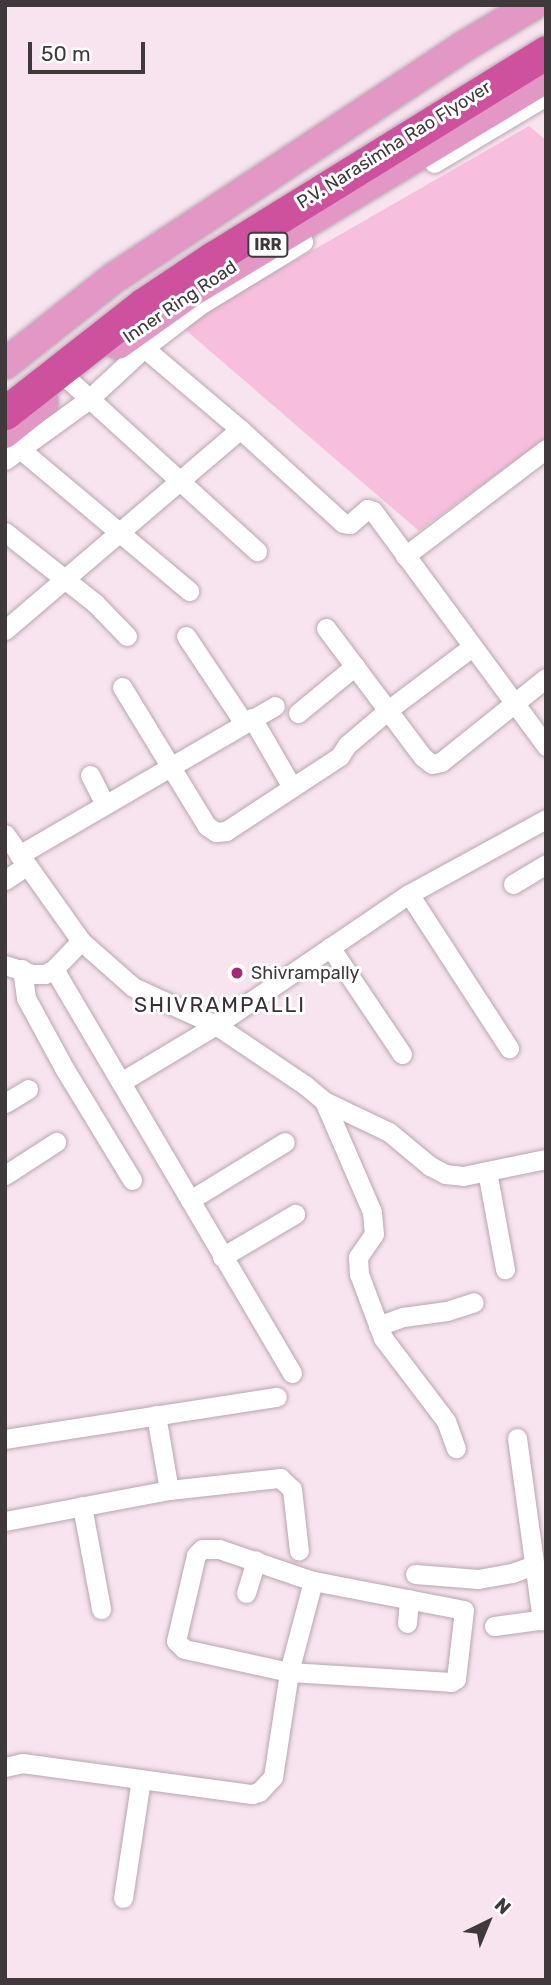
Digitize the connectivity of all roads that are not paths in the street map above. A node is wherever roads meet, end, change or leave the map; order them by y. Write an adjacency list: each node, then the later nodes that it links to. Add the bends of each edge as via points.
1 (533, 5): 7 (main road, via 114,278)
2 (546, 29): 8 (highway, P.V. Narasimha Rao Flyover, via 133,288)
3 (546, 52): 10 (highway, P.V. Narasimha Rao Flyover, via 178,281)
4 (546, 79): 9 (main road, Inner Ring Road / IRR, via 191,292)
5 (546, 96): 6 (street, via 200,305)
6 (144, 348): 9 (street); 11 (street)
7 (5, 364)
8 (5, 387)
9 (79, 390): 12 (main road, Inner Ring Road / IRR); 14 (street)
10 (5, 413)
11 (240, 429): 14 (street); 18 (street, via 343,523 350,524 370,508)
12 (10, 447): 16 (street)
13 (546, 449): 18 (street)
14 (183, 481): 16 (street); 17 (street)
15 (5, 531): 19 (street)
16 (121, 531): 19 (street); 20 (street)
17 (257, 551)
18 (405, 556): 25 (street)
19 (65, 578): 21 (street); 23 (street)
20 (189, 591)
21 (7, 624)
22 (326, 628): 26 (street)
23 (127, 636)
24 (186, 636): 33 (street)
25 (472, 647): 29 (street); 31 (street)
26 (355, 666): 31 (street); 32 (street)
27 (546, 678): 29 (street)
28 (122, 687): 35 (street)
29 (513, 702): 31 (street, via 441,762 432,764); 34 (street)
30 (275, 706): 33 (street)
31 (388, 710): 37 (street, via 346,745 340,756)
32 (298, 713)
33 (248, 721): 35 (street); 37 (street)
34 (546, 746)
35 (170, 766): 37 (street, via 207,826 216,832 226,831); 38 (street)
36 (90, 775): 38 (street)
37 (292, 787)
38 (104, 802): 41 (street)
39 (546, 819): 45 (street)
40 (5, 834): 41 (street)
41 (23, 860): 43 (street); 46 (street)
42 (546, 864): 44 (street)
43 (5, 880)
44 (513, 884)
45 (409, 894): 47 (street); 51 (street)
46 (81, 941): 49 (street); 50 (street, via 133,987)
47 (330, 947): 50 (street); 52 (street)
48 (14, 967): 49 (street, via 39,975); 62 (street, via 64,1068)
49 (54, 969): 53 (street)
50 (216, 1026): 53 (street); 55 (street)
51 (509, 1048)
52 (402, 1054)
53 (121, 1082): 63 (street)
54 (28, 1089): 56 (street)
55 (324, 1101): 60 (street, via 389,1132 445,1174); 68 (street, via 372,1212 374,1234 358,1257 359,1274)
56 (5, 1103)
57 (56, 1142): 61 (street)
58 (285, 1142): 63 (street)
59 (546, 1159): 60 (street)
60 (487, 1171): 66 (street)
61 (5, 1175)
62 (132, 1180)
63 (190, 1200): 65 (street)
64 (295, 1214): 65 (street)
65 (222, 1257): 69 (street)
66 (505, 1269)
67 (474, 1301): 68 (street)
68 (378, 1326): 74 (street, via 397,1360 446,1421)
69 (292, 1373)
70 (277, 1397): 71 (street)
71 (156, 1415): 73 (street); 75 (street)
72 (517, 1438): 77 (street)
73 (5, 1439)
74 (456, 1448)
75 (169, 1490): 76 (street); 79 (street, via 280,1478 292,1489)
76 (82, 1506): 78 (street); 86 (street)
77 (537, 1519): 81 (street)
78 (5, 1521)
79 (299, 1550)
80 (256, 1561): 83 (street); 84 (street); 90 (street, via 219,1549 202,1549 196,1555 176,1641 184,1649)
81 (534, 1565): 82 (street, via 478,1579); 87 (street)
82 (415, 1574)
83 (313, 1581): 85 (street); 90 (street)
84 (246, 1593)
85 (409, 1599): 88 (street); 90 (street, via 464,1610 459,1675 451,1682)
86 (101, 1609)
87 (544, 1619): 89 (street)
88 (407, 1623)
89 (494, 1626)
90 (289, 1672): 92 (street, via 273,1777 259,1792 233,1793)
91 (5, 1766): 92 (street, via 22,1763)
92 (141, 1779): 93 (street)
93 (123, 1898)

